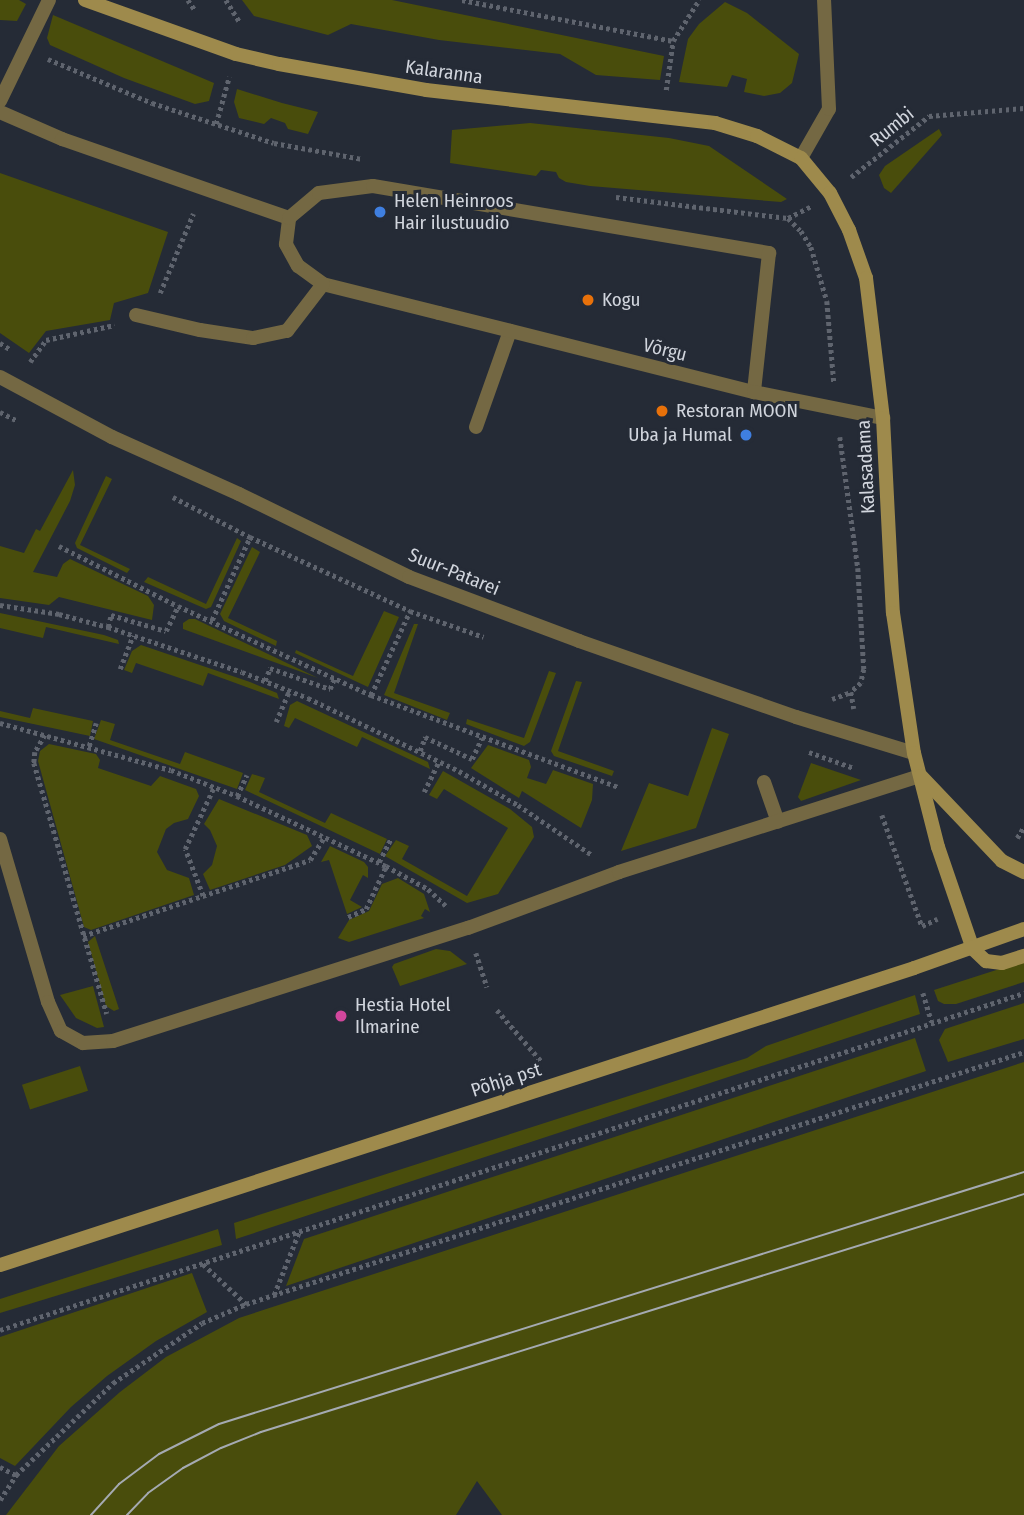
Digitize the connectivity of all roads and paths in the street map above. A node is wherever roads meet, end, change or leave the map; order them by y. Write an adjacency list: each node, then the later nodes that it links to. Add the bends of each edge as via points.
1 (49, 0): 11 (street)
2 (85, 0): 16 (street, Kalaranna, via 236,54 279,64 426,90 715,123 757,136)
3 (188, 0): 8 (path)
4 (226, 0): 9 (path)
5 (462, 0): 10 (path)
6 (699, 0): 10 (path)
7 (824, 0): 16 (street, via 830,109)
8 (195, 10)
9 (239, 21)
10 (673, 41): 12 (path)
11 (25, 49): 13 (street); 17 (path, via 152,103 262,139)
12 (666, 90)
13 (0, 101)
14 (1024, 108): 19 (path, Rumbi, via 929,116)
15 (0, 112): 18 (street)
16 (801, 158): 19 (street, Kalasadama)
17 (367, 160)
18 (204, 189): 21 (street); 24 (path)
19 (830, 193): 22 (path, Rumbi); 36 (street, Kalasadama, via 866,278)
20 (605, 196): 22 (path)
21 (289, 218): 23 (street, via 286,244 298,266); 34 (street, via 319,193 373,186 769,253)
22 (788, 218): 35 (path, via 811,247 827,300)
23 (323, 284): 25 (street, via 287,331 253,338); 27 (street, Võrgu)
24 (162, 288)
25 (136, 314)
26 (120, 324): 31 (path, via 46,340)
27 (510, 331): 34 (street, Võrgu); 37 (street)
28 (0, 343): 29 (path)
29 (13, 351)
30 (22, 357): 31 (path)
31 (30, 362): 32 (path)
32 (42, 369)
33 (0, 377): 54 (street, Suur-Patarei, via 112,438 409,577 796,718)
34 (754, 392): 35 (street, Võrgu)
35 (837, 411): 36 (street, Võrgu); 54 (path, via 858,568 864,669 861,682 851,692)
36 (883, 418): 59 (street, Kalasadama, via 893,613)
37 (476, 427)
38 (250, 537): 43 (path)
39 (59, 546): 41 (path)
40 (0, 605): 44 (path)
41 (178, 606): 43 (path); 44 (path, via 166,631 111,615)
42 (410, 611): 50 (path)
43 (212, 620): 47 (path)
44 (108, 627): 45 (path)
45 (133, 635): 46 (path); 48 (path)
46 (120, 669)
47 (334, 679): 48 (path, via 330,689 270,668); 50 (path)
48 (265, 681): 49 (path)
49 (289, 691): 51 (path); 58 (path)
50 (371, 695): 56 (path)
51 (276, 722)
52 (0, 723): 55 (path)
53 (96, 723): 57 (path)
54 (856, 734): 59 (street, Suur-Patarei)
55 (45, 735): 57 (path); 81 (path, via 34,763)
56 (482, 738): 58 (path, via 472,759 425,737); 65 (path)
57 (89, 746): 64 (path)
58 (420, 751): 60 (path)
59 (914, 753): 62 (street, Kalasadama)
60 (439, 761): 66 (path); 75 (path, via 518,805)
61 (247, 775): 67 (path)
62 (920, 776): 68 (street); 74 (street, via 1002,861); 82 (street, Kalasadama, via 938,847)
63 (764, 782): 68 (street)
64 (214, 787): 67 (path); 77 (path, via 185,849)
65 (618, 787)
66 (424, 792)
67 (237, 796): 69 (path)
68 (778, 822): 75 (street)
69 (325, 835): 72 (path); 77 (path, via 310,860)
70 (0, 839): 76 (street)
71 (390, 840): 72 (path)
72 (379, 862): 73 (path)
73 (386, 866): 78 (path, via 366,909); 79 (path, via 428,889)
74 (1024, 872)
75 (619, 873): 79 (street)
76 (5, 876): 79 (street, via 61,1031 83,1043 113,1041)
77 (203, 896): 81 (path)
78 (348, 917)
79 (468, 928): 84 (path)
80 (1024, 929): 82 (street, Põhja pst)
81 (83, 936): 88 (path)
82 (973, 949): 83 (street, via 986,961 1002,963); 91 (street, Põhja pst)
83 (1024, 956)
84 (487, 987)
85 (923, 992): 89 (path)
86 (1024, 993): 89 (path)
87 (497, 1010): 91 (path)
88 (111, 1020)
89 (932, 1023): 92 (path)
90 (1024, 1052): 95 (path)
91 (556, 1084): 94 (street, Põhja pst)
92 (299, 1232): 93 (path); 95 (path)
93 (203, 1264): 96 (path); 97 (path)
94 (0, 1265)
95 (274, 1295): 96 (path)
96 (246, 1304): 99 (path, via 202,1323 113,1383)
97 (0, 1330)
98 (0, 1467): 99 (path)
99 (16, 1475): 100 (path)
100 (0, 1500)

